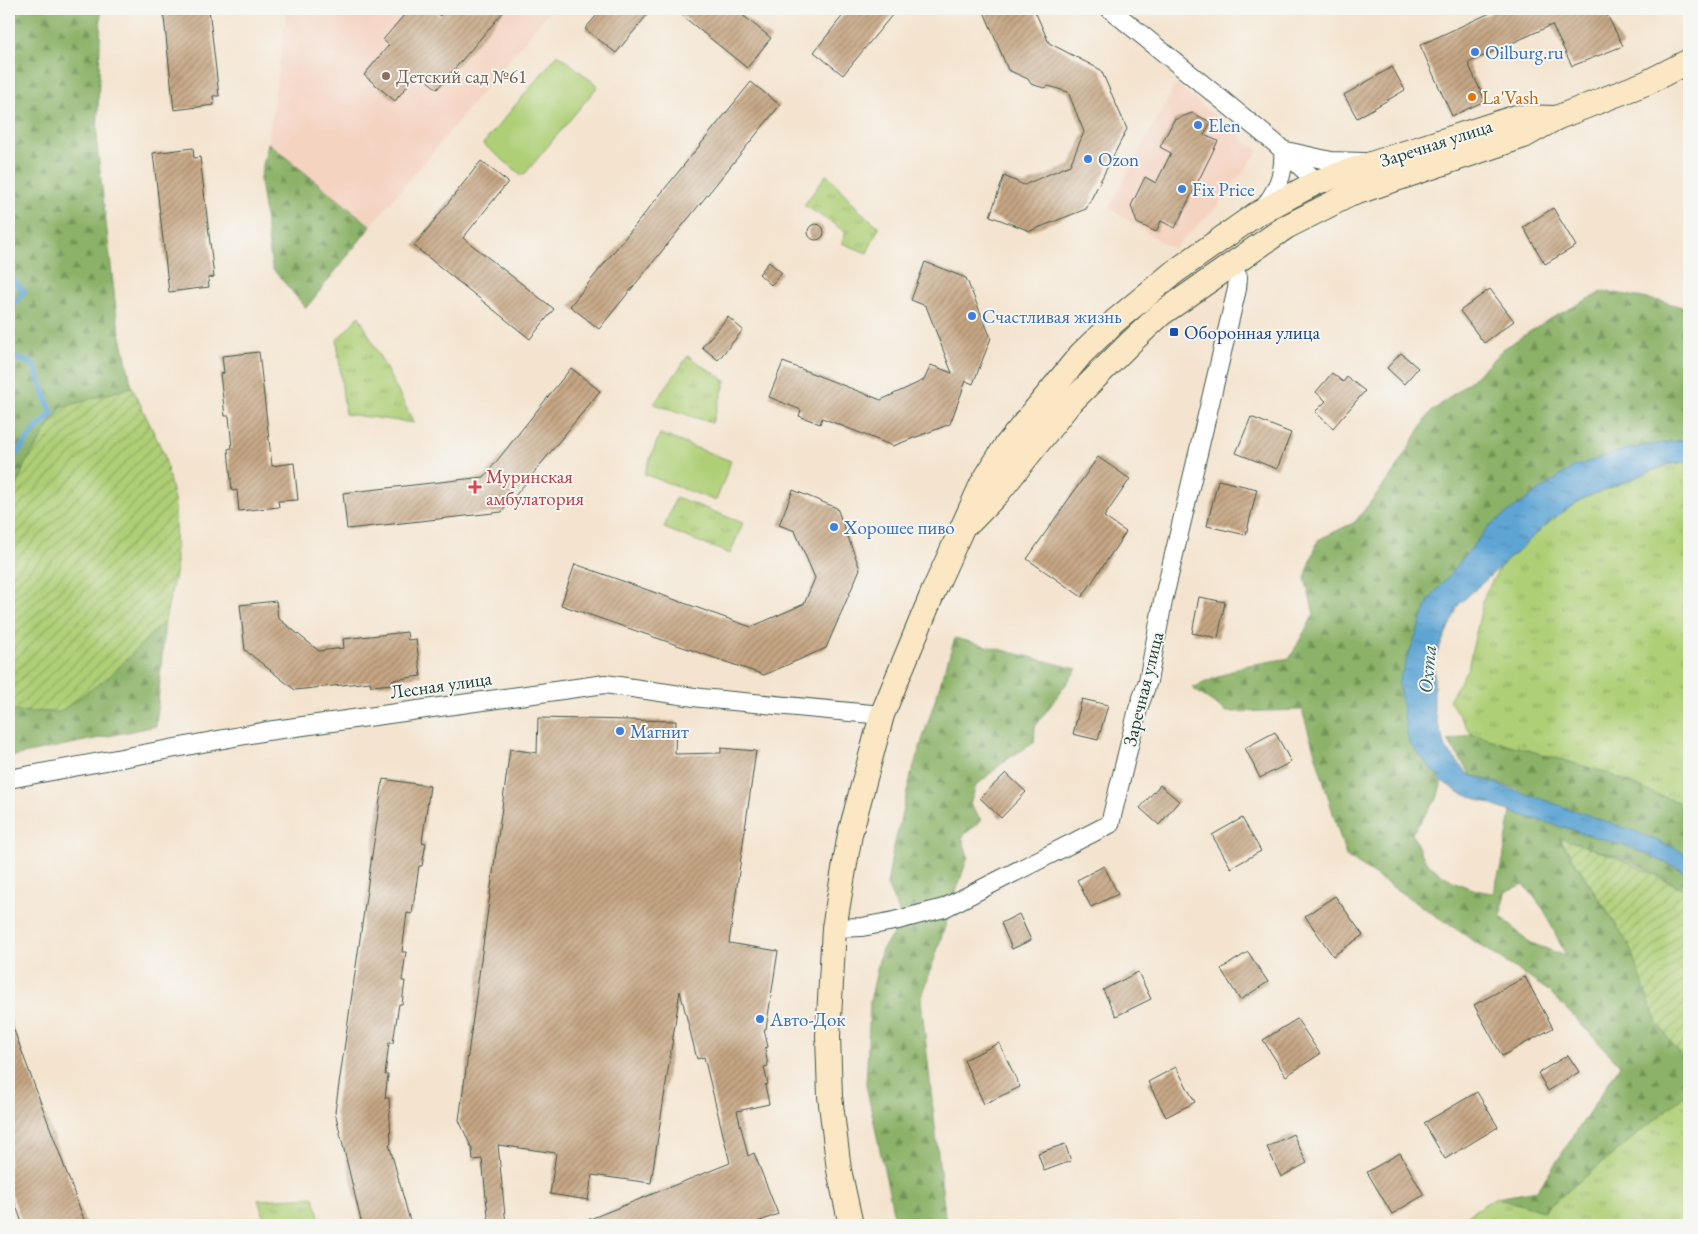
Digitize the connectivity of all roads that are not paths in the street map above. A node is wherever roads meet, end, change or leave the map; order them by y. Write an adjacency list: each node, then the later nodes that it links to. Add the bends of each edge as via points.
1 (1110, 9): 3 (street)
2 (1689, 61): 4 (main road, Заречная улица, via 1646,83 1556,118 1524,136)
3 (1283, 150): 4 (street, via 1331,161); 5 (street); 6 (street, via 1284,165 1277,189)
4 (1391, 168): 5 (main road, Заречная улица); 7 (main road, via 1349,195)
5 (1317, 182): 6 (main road, Заречная улица); 7 (street, via 1313,196)
6 (1261, 212): 9 (main road, Заречная улица, via 1173,273 1081,354 1005,447 982,484)
7 (1286, 227): 8 (main road)
8 (1230, 265): 9 (main road, via 1161,314 1099,371 998,493); 12 (street, Заречная улица, via 1238,277 1237,289 1163,601 1148,681 1110,824 944,908 878,924)
9 (960, 533): 10 (main road, Заречная улица)
10 (882, 715): 11 (street, Лесная улица, via 710,699 605,684 267,731); 12 (main road, Заречная улица, via 850,834)
11 (9, 779)
12 (834, 928): 13 (main road, Заречная улица, via 828,1036 830,1090 840,1170)
13 (852, 1225)

